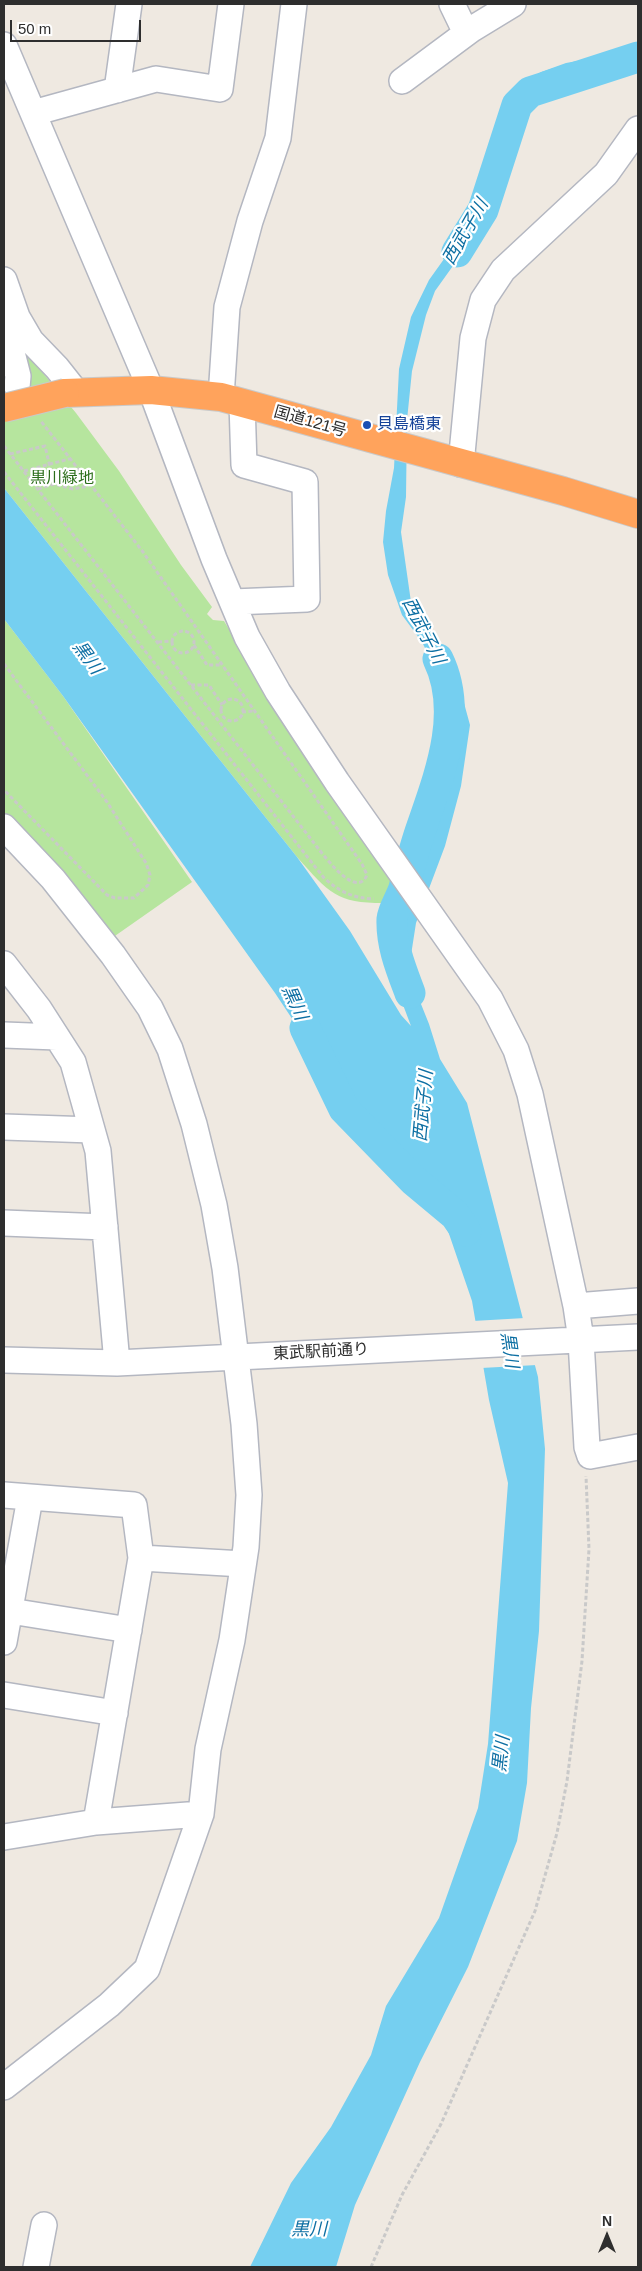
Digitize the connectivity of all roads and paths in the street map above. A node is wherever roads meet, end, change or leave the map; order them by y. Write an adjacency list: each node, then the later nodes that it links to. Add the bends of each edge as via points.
1 (128, 4): 9 (street)
2 (231, 4): 9 (street, via 220,89 156,79)
3 (294, 4): 17 (street, via 278,138 250,221 227,307)
4 (452, 4): 6 (street)
5 (513, 4): 6 (street)
6 (466, 33): 8 (street)
7 (4, 45): 10 (street)
8 (402, 81)
9 (117, 90): 10 (street)
10 (32, 113): 14 (street)
11 (638, 129): 22 (street, via 606,174 503,270 482,300 473,338)
12 (4, 280): 13 (street)
13 (8, 314): 15 (street, via 56,368); 16 (street, via 18,376)
14 (151, 390): 15 (highway, 国道121号); 17 (highway, 国道121号); 30 (street)
15 (71, 392): 16 (highway, 国道121号, bridge)
16 (10, 397)
17 (232, 400): 22 (highway, 国道121号); 30 (street, via 244,465 305,482 307,599)
18 (39, 419): 21 (path)
19 (4, 446): 20 (path)
20 (10, 454): 23 (path, via 45,446); 24 (path)
21 (69, 459): 23 (path); 27 (path)
22 (461, 464): 29 (highway, 国道121号)
23 (49, 465): 24 (path); 26 (path)
24 (24, 471): 28 (path)
25 (4, 472): 42 (path, via 324,878 351,896)
26 (54, 484): 27 (path, via 73,489); 28 (path)
27 (90, 486): 35 (path, via 143,552)
28 (38, 489): 32 (path)
29 (638, 514)
30 (233, 602): 51 (street, via 247,637 278,692 337,782 490,999 516,1050 530,1094)
31 (172, 641): 32 (path); 33 (path, via 180,653 190,651); 33 (path, via 177,633 186,631 194,638)
32 (157, 642): 36 (path)
33 (194, 644): 35 (path, via 207,665)
34 (4, 664): 40 (path, via 107,802 146,863 150,875 148,885 134,898 107,895)
35 (221, 665): 38 (path)
36 (190, 684): 37 (path, via 209,685); 38 (path, via 336,869 353,883 365,881 367,875 362,864)
37 (222, 705): 39 (path, via 235,699 242,706); 39 (path, via 221,714 228,721 238,719)
38 (255, 711): 39 (path)
39 (242, 712)
40 (4, 790)
41 (4, 827): 54 (street, via 54,879 113,954 163,1033 194,1124 214,1205)
42 (374, 899)
43 (4, 964): 45 (street)
44 (4, 1035): 45 (street)
45 (56, 1037): 47 (street, via 72,1062)
46 (4, 1127): 47 (street)
47 (92, 1130): 49 (street, via 98,1151)
48 (4, 1223): 49 (street)
49 (105, 1227): 56 (street)
50 (638, 1301): 51 (street)
51 (576, 1306): 53 (street)
52 (638, 1337): 53 (street, 東武駅前通り)
53 (574, 1340): 54 (street, 東武駅前通り); 58 (street)
54 (243, 1356): 56 (street, 東武駅前通り); 62 (street, via 249,1495)
55 (4, 1360): 56 (street, 東武駅前通り)
56 (117, 1362)
57 (638, 1446): 58 (street)
58 (590, 1456): 74 (path, via 586,1475 589,1549 582,1661 557,1834 534,1911 441,2124 402,2195)
59 (4, 1495): 60 (street)
60 (30, 1498): 61 (street, via 134,1504); 63 (street)
61 (141, 1558): 62 (street); 64 (street)
62 (243, 1564): 68 (street, via 232,1640 208,1750)
63 (7, 1610): 64 (street); 65 (street)
64 (129, 1630): 67 (street)
65 (4, 1642)
66 (4, 1695): 67 (street)
67 (115, 1713): 69 (street)
68 (201, 1814): 69 (street); 71 (street, via 147,1969 108,2005)
69 (96, 1822): 70 (street)
70 (4, 1837)
71 (4, 2087)
72 (44, 2225): 73 (street)
73 (36, 2267)
74 (371, 2267)

